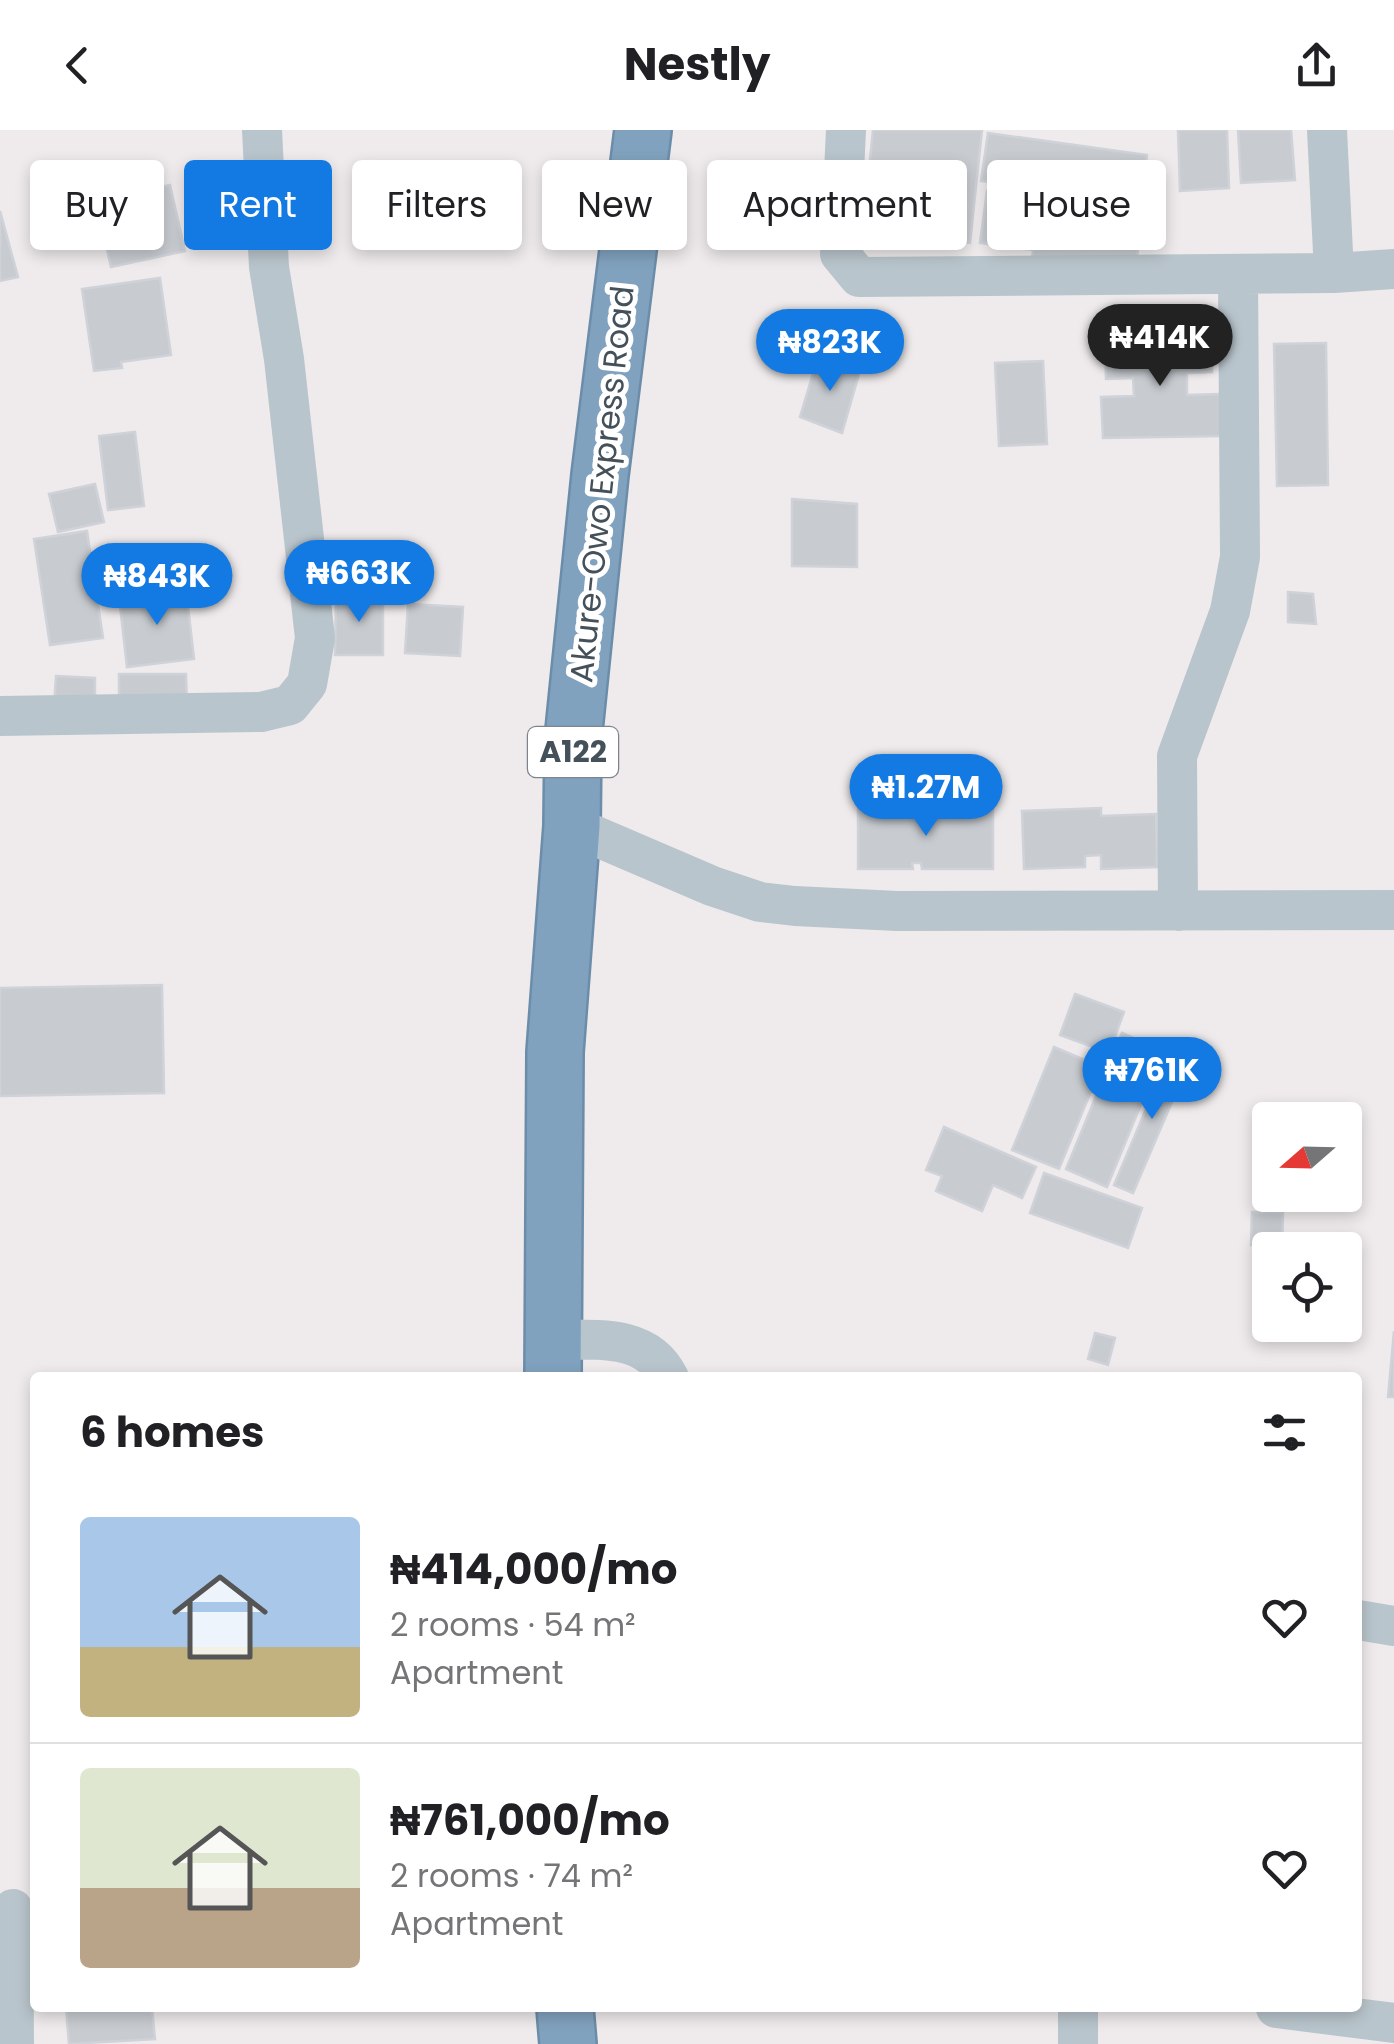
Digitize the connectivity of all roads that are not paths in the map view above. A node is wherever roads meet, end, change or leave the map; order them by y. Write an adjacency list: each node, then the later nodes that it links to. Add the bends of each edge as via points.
1 (262, 130): 8 (street, via 270,267 316,638 307,684 290,705 261,712)
2 (643, 130): 9 (highway, Akure-Owo Express Road / A122, via 600,475 573,740)
3 (846, 130): 7 (street, via 840,254 859,277)
4 (1327, 130): 6 (street)
5 (1394, 269): 6 (street)
6 (1334, 273): 7 (street)
7 (1238, 274): 10 (street, via 1240,557 1230,612 1177,756)
8 (0, 716)
9 (572, 826): 10 (street, via 760,902 896,911); 12 (highway, Akure-Owo Express Road / A122, via 555,1052)
10 (1178, 910): 11 (street)
11 (1394, 910)
12 (553, 1359): 13 (street, via 607,1340 650,1353)
13 (664, 1372)
14 (1362, 1621): 15 (street)
15 (1394, 1626)
16 (12, 1909): 21 (street)
17 (564, 2012): 22 (highway)
18 (1078, 2012): 23 (street)
19 (1306, 2012): 20 (street)
20 (1394, 2024)
21 (14, 2044)
22 (568, 2044)
23 (1078, 2044)

